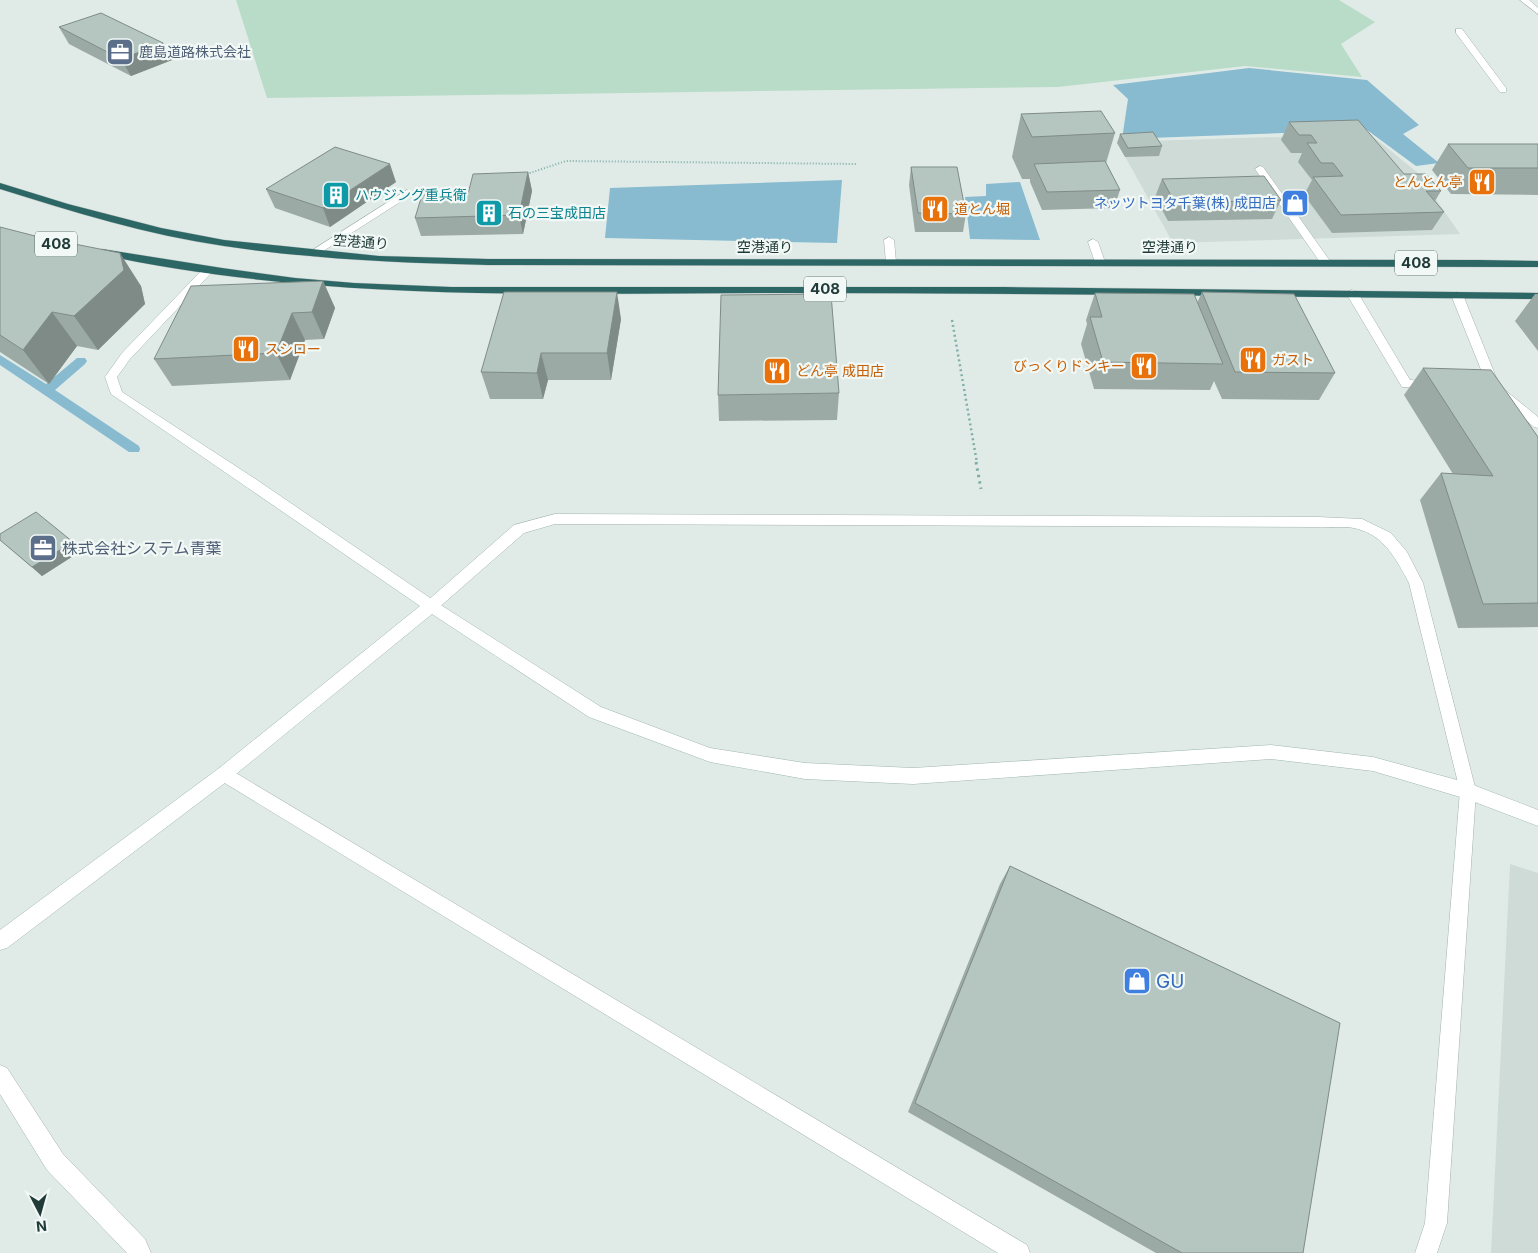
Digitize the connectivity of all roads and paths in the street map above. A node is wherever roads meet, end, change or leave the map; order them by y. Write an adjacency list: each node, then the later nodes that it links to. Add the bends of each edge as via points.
1 (1524, 0): 2 (street)
2 (1538, 12)
3 (1459, 31): 4 (street)
4 (1502, 90)
5 (857, 164): 7 (path, via 566,161)
6 (1260, 169): 16 (street)
7 (520, 176)
8 (0, 186): 13 (highway, 空港通り / 408, via 160,231 224,243)
9 (408, 193): 13 (street)
10 (889, 240): 14 (street)
11 (1092, 242): 15 (street)
12 (95, 251): 18 (highway, 408)
13 (313, 253): 14 (highway, 空港通り / 408, via 379,259 488,262)
14 (891, 262): 15 (highway, 空港通り / 408)
15 (1100, 262): 16 (highway, 空港通り / 408)
16 (1326, 263): 17 (highway, 空港通り / 408)
17 (1538, 264)
18 (208, 270): 19 (highway, 408, via 353,286 451,290); 26 (street, via 126,356 111,377 117,394)
19 (1352, 293): 20 (highway, 408); 23 (street, via 1406,384)
20 (1457, 295): 21 (highway, 408); 24 (street, via 1489,387)
21 (1538, 296)
22 (952, 319): 25 (path)
23 (1445, 385)
24 (1538, 424)
25 (981, 490)
26 (431, 606): 27 (street); 28 (street, via 595,712 720,756 805,771 913,776 1271,752 1373,764); 28 (street, via 519,529 555,519 1362,524 1386,537 1402,556 1416,583)
27 (224, 774): 30 (street); 33 (street)
28 (1468, 791): 29 (street); 34 (street, via 1436,1223)
29 (1538, 818)
30 (0, 940)
31 (0, 1075): 32 (street, via 55,1162)
32 (140, 1253)
33 (1019, 1253)
34 (1426, 1253)

